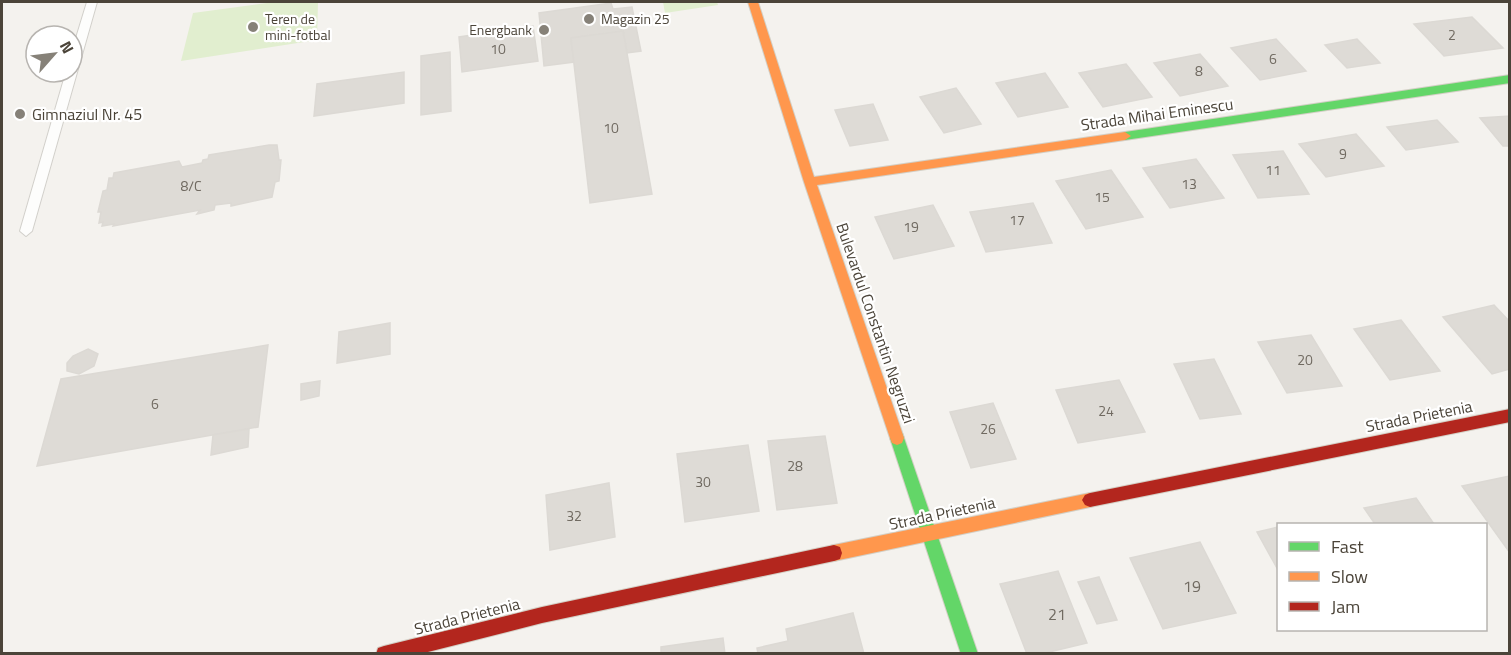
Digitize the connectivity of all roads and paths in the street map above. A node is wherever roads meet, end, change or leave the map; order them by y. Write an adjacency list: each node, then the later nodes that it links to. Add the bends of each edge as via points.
1 (92, 2): 3 (lane)
2 (753, 2): 6 (street, Bulevardul Constantin Negruzzi)
3 (84, 30)
4 (1509, 80): 6 (street, Strada Mihai Eminescu)
5 (68, 84): 7 (lane)
6 (810, 182): 9 (street, Bulevardul Constantin Negruzzi)
7 (26, 231)
8 (1509, 415): 9 (street, Strada Prietenia)
9 (930, 532): 10 (street, Strada Prietenia, via 542,615); 11 (street, Bulevardul Constantin Negruzzi)
10 (384, 654)
11 (970, 654)

